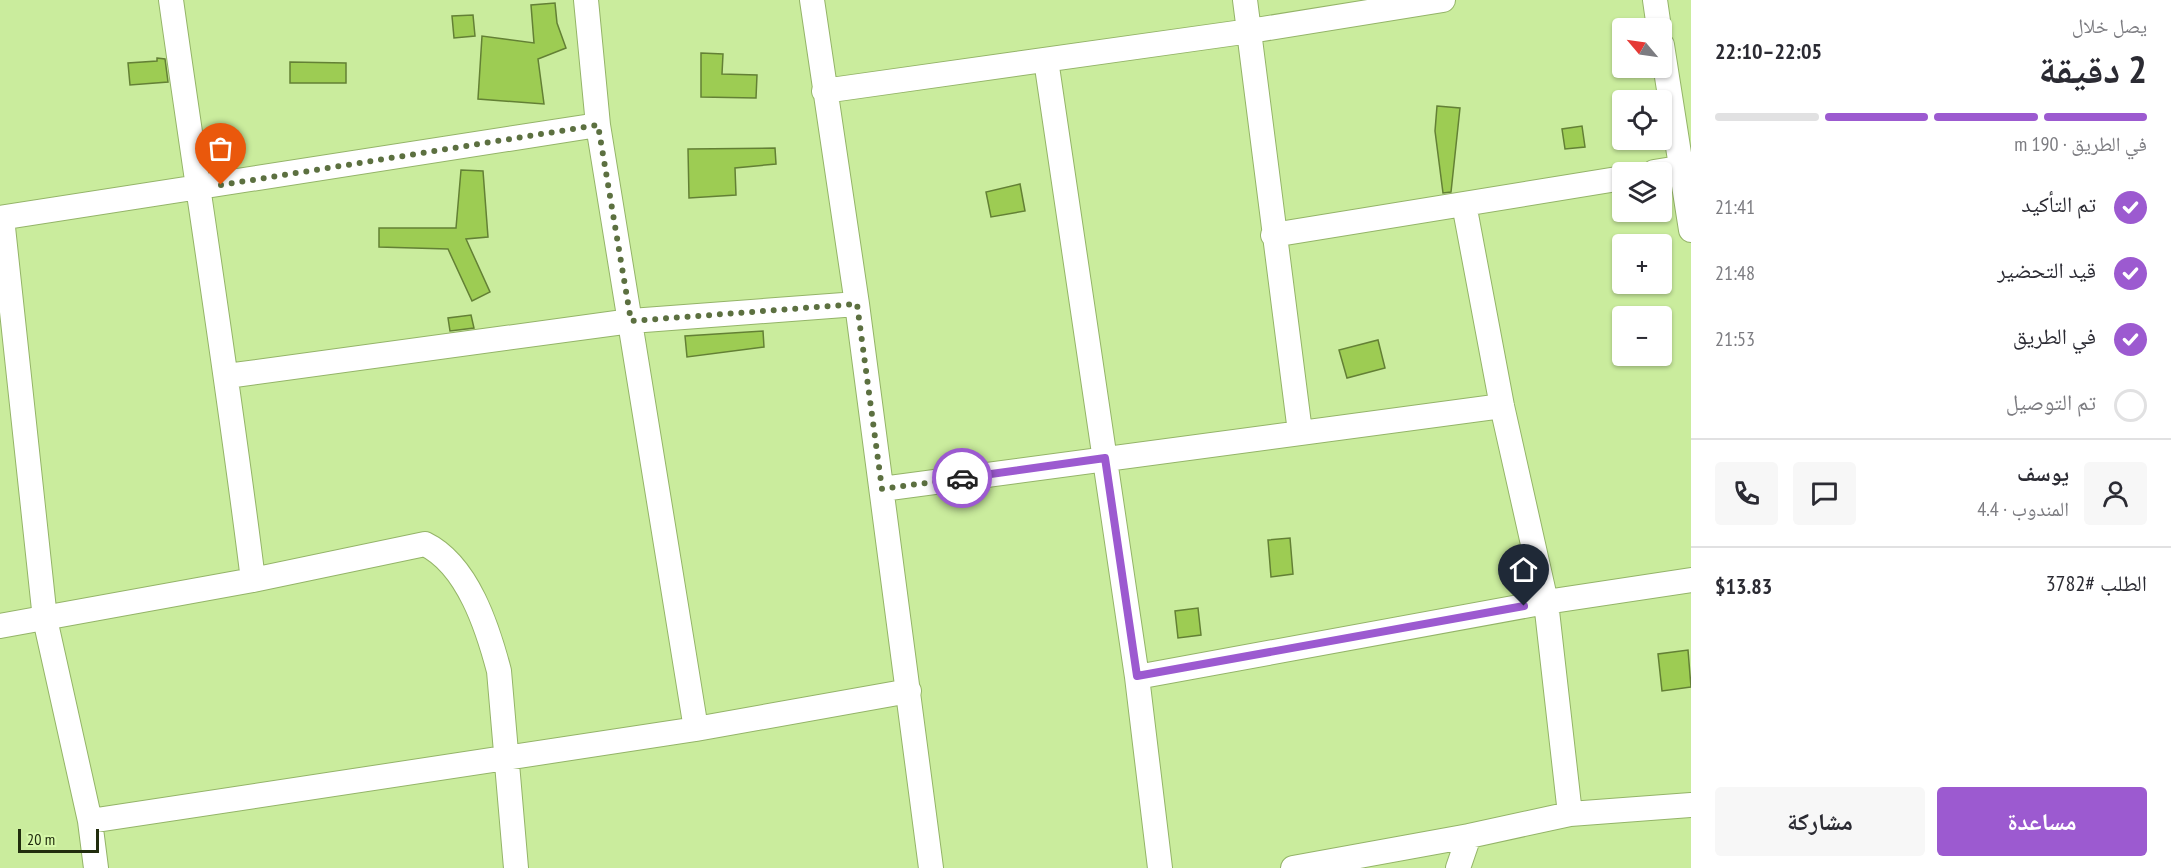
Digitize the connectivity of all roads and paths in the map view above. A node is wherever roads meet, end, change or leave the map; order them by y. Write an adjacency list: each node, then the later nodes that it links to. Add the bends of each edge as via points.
1 (171, 0): 15 (street)
2 (586, 0): 12 (street)
3 (812, 0): 11 (street)
4 (1245, 0): 8 (street)
5 (1443, 0): 8 (street)
6 (1655, 0): 7 (street)
7 (1658, 18)
8 (1250, 31): 9 (street); 19 (street)
9 (1046, 60): 11 (street); 25 (street)
10 (1668, 78): 13 (street)
11 (824, 91): 20 (street)
12 (598, 125): 15 (street); 21 (street)
13 (1686, 167): 18 (street)
14 (1612, 180): 16 (street)
15 (197, 189): 17 (street); 22 (street)
16 (1464, 204): 19 (street); 23 (street)
17 (1, 218): 30 (street)
18 (1691, 230)
19 (1273, 235): 24 (street)
20 (857, 304): 21 (street); 26 (street)
21 (631, 321): 22 (street); 34 (street)
22 (227, 376): 27 (street)
23 (1502, 406): 24 (street); 29 (street)
24 (1300, 432): 25 (street)
25 (1105, 458): 26 (street); 32 (street)
26 (882, 489): 33 (street)
27 (254, 580): 30 (street); 35 (street, via 415,545 433,548 460,578 481,612 499,671)
28 (1691, 580): 29 (street)
29 (1546, 602): 32 (street); 37 (street)
30 (45, 619): 31 (street); 38 (street)
31 (0, 626)
32 (1137, 676): 44 (street)
33 (909, 691): 34 (street); 43 (street)
34 (696, 729): 35 (street)
35 (506, 757): 38 (street); 42 (street)
36 (1691, 805): 37 (street)
37 (1570, 814): 39 (street)
38 (90, 821): 41 (street)
39 (1469, 836): 40 (street); 45 (street)
40 (1310, 867)
41 (96, 868)
42 (516, 868)
43 (931, 868)
44 (1160, 868)
45 (1458, 868)

